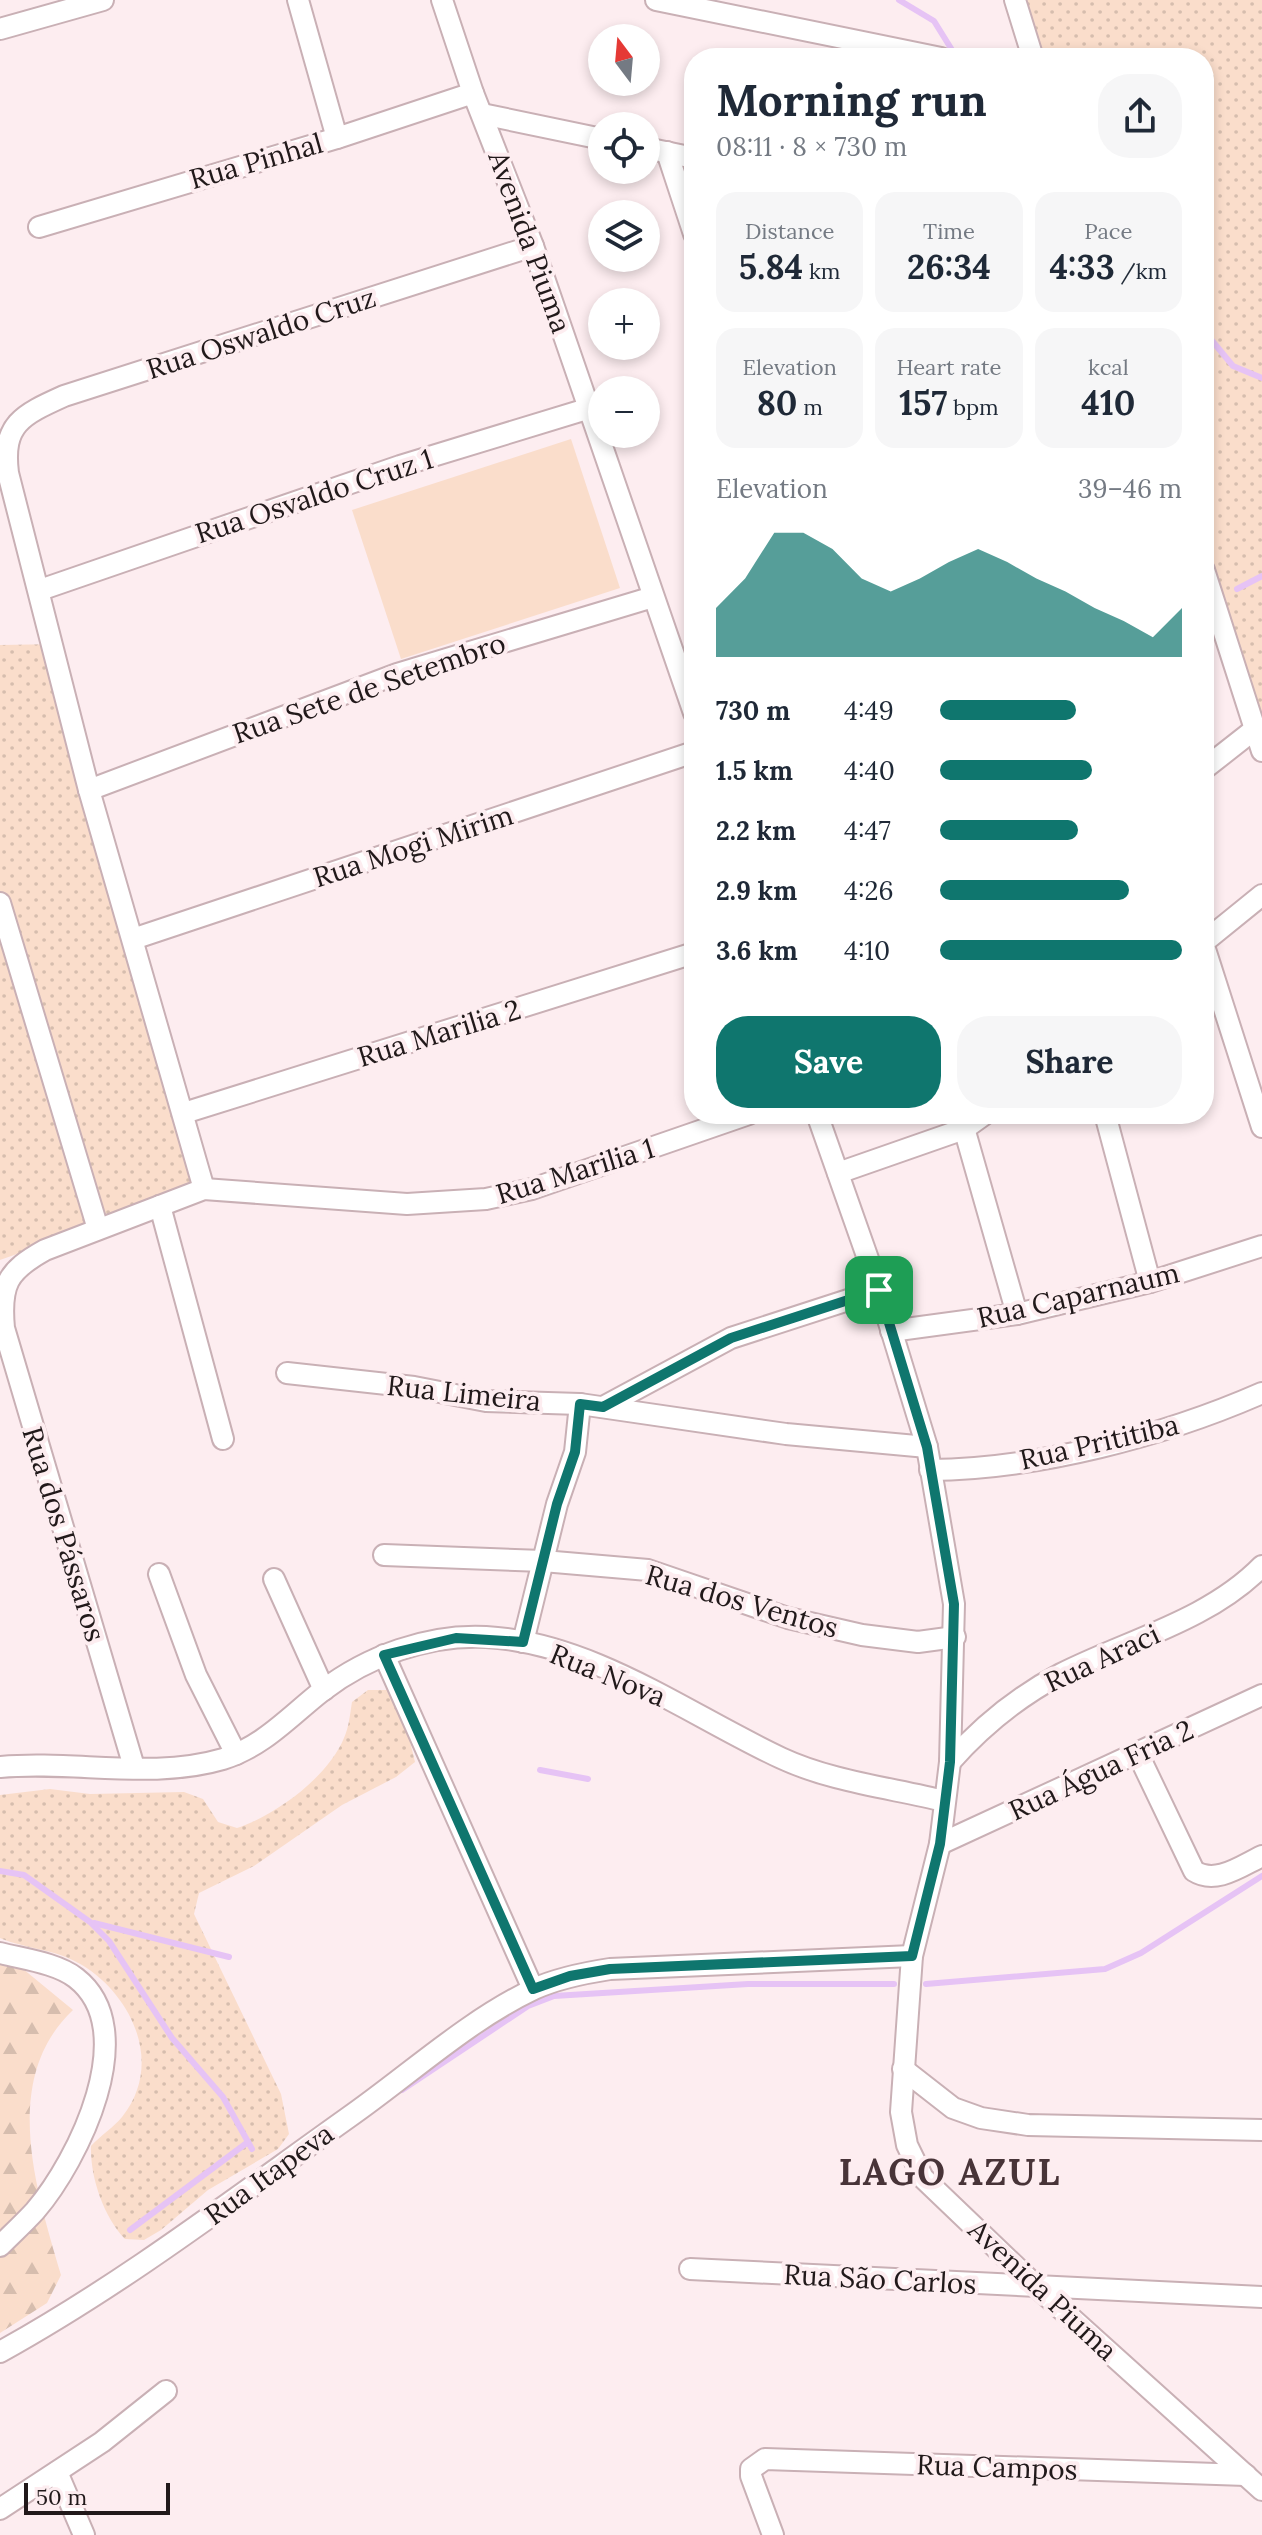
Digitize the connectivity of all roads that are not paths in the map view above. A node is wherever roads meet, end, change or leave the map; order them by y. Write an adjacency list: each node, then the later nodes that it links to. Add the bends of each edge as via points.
1 (103, 0): 6 (street)
2 (298, 0): 12 (street)
3 (442, 0): 9 (street, Avenida Piuma)
4 (656, 0): 7 (street)
5 (1015, 0): 8 (street)
6 (0, 29)
7 (892, 48)
8 (1030, 48)
9 (473, 93): 10 (street, Avenida Piuma); 12 (street, Rua Pinhal)
10 (482, 114): 11 (street); 18 (street, Avenida Piuma)
11 (588, 136)
12 (337, 138): 17 (street, Rua Pinhal)
13 (660, 151): 14 (street)
14 (667, 152): 15 (street); 16 (street)
15 (684, 156)
16 (684, 204)
17 (39, 227)
18 (533, 246): 19 (street, Avenida Piuma); 22 (street, Rua Oswaldo Cruz, via 64,396 18,422 5,445 8,473)
19 (588, 402)
20 (588, 409): 22 (street, Rua Osvaldo Cruz 1, via 400,466)
21 (603, 448): 23 (street, Avenida Piuma)
22 (40, 590): 30 (street)
23 (653, 597): 25 (street, Avenida Piuma); 30 (street, Rua Sete de Setembro, via 397,674)
24 (1214, 618): 26 (street)
25 (684, 685)
26 (1255, 729): 27 (street); 29 (street)
27 (1262, 751)
28 (684, 755): 34 (street, Rua Mogi Mirim)
29 (1214, 761)
30 (89, 790): 34 (street)
31 (1262, 895): 33 (street)
32 (0, 903): 47 (street)
33 (1214, 936)
34 (133, 939): 37 (street)
35 (684, 956): 37 (street, Rua Marilia 2)
36 (1214, 976): 43 (street)
37 (184, 1113): 45 (street)
38 (720, 1124): 45 (street, Rua Marilia 1, via 532,1189 486,1199 407,1204)
39 (821, 1124): 44 (street, Avenida Piuma)
40 (957, 1124): 44 (street)
41 (963, 1124): 51 (street)
42 (1108, 1124): 49 (street)
43 (1262, 1127)
44 (838, 1173): 50 (street, Avenida Piuma)
45 (204, 1189): 46 (street, Rua dos Pássaros)
46 (160, 1206): 47 (street, Rua dos Pássaros); 57 (street)
47 (98, 1229): 74 (street, Rua dos Pássaros, via 23,1262 9,1276 1,1307)
48 (1262, 1246): 49 (street, Rua Caparnaum)
49 (1150, 1282): 51 (street, Rua Caparnaum)
50 (879, 1290): 52 (street, Avenida Piuma); 56 (street, via 731,1338)
51 (1017, 1314): 52 (street, Rua Caparnaum)
52 (891, 1331): 58 (street, Avenida Piuma)
53 (287, 1373): 55 (street, Rua Limeira, via 486,1401)
54 (1262, 1393): 59 (street, Rua Prititiba, via 1188,1422 1051,1457)
55 (580, 1404): 56 (street, Rua Limeira); 61 (street, via 575,1452)
56 (603, 1407): 58 (street, Rua Limeira, via 786,1434)
57 (223, 1439)
58 (927, 1447): 59 (street, Avenida Piuma)
59 (930, 1470): 65 (street, Avenida Piuma)
60 (384, 1555): 61 (street, Rua dos Ventos)
61 (543, 1561): 65 (street, Rua dos Ventos, via 648,1570 788,1618 862,1635 918,1642); 66 (street)
62 (1262, 1566): 72 (street, Rua Araci, via 1222,1599 1015,1700)
63 (159, 1574): 70 (street, via 196,1675)
64 (274, 1579): 68 (street)
65 (955, 1637): 72 (street, Avenida Piuma)
66 (523, 1642): 67 (street, Rua Nova, via 456,1638); 75 (street, Rua Nova, via 643,1685 782,1759)
67 (384, 1655): 68 (street, Rua Nova); 80 (street)
68 (324, 1690): 70 (street, Rua Nova, via 273,1733)
69 (1262, 1695): 71 (street, Rua Água Fria 2)
70 (236, 1754): 74 (street, Rua Nova)
71 (1138, 1754): 76 (street, Rua Água Fria 2); 77 (street, via 1194,1871 1208,1878)
72 (950, 1762): 75 (street, Avenida Piuma)
73 (0, 1767): 74 (street, Rua Nova)
74 (134, 1767)
75 (944, 1801): 76 (street, Avenida Piuma)
76 (940, 1844): 79 (street, Avenida Piuma)
77 (1262, 1856)
78 (0, 1953): 83 (street, via 74,1976 92,1994 103,2022 104,2060 97,2094 63,2171 36,2210)
79 (912, 1956): 80 (street, Rua Itapeva, via 610,1969); 81 (street, Avenida Piuma)
80 (533, 1989): 87 (street, Rua Itapeva, via 476,2024 180,2238)
81 (903, 2069): 82 (street, via 953,2108 981,2118 1028,2125); 85 (street, Avenida Piuma, via 901,2112 907,2145 923,2178)
82 (1262, 2130)
83 (0, 2246)
84 (690, 2269): 85 (street, Rua São Carlos)
85 (1038, 2288): 86 (street, Rua São Carlos); 90 (street, Avenida Piuma)
86 (1262, 2297)
87 (0, 2352)
88 (166, 2391): 89 (street)
89 (57, 2472): 92 (street); 93 (street)
90 (1246, 2475): 91 (street, Avenida Piuma); 94 (street, Rua Campos, via 765,2459 751,2469)
91 (1262, 2490)
92 (0, 2509)
93 (84, 2535)
94 (773, 2535)

